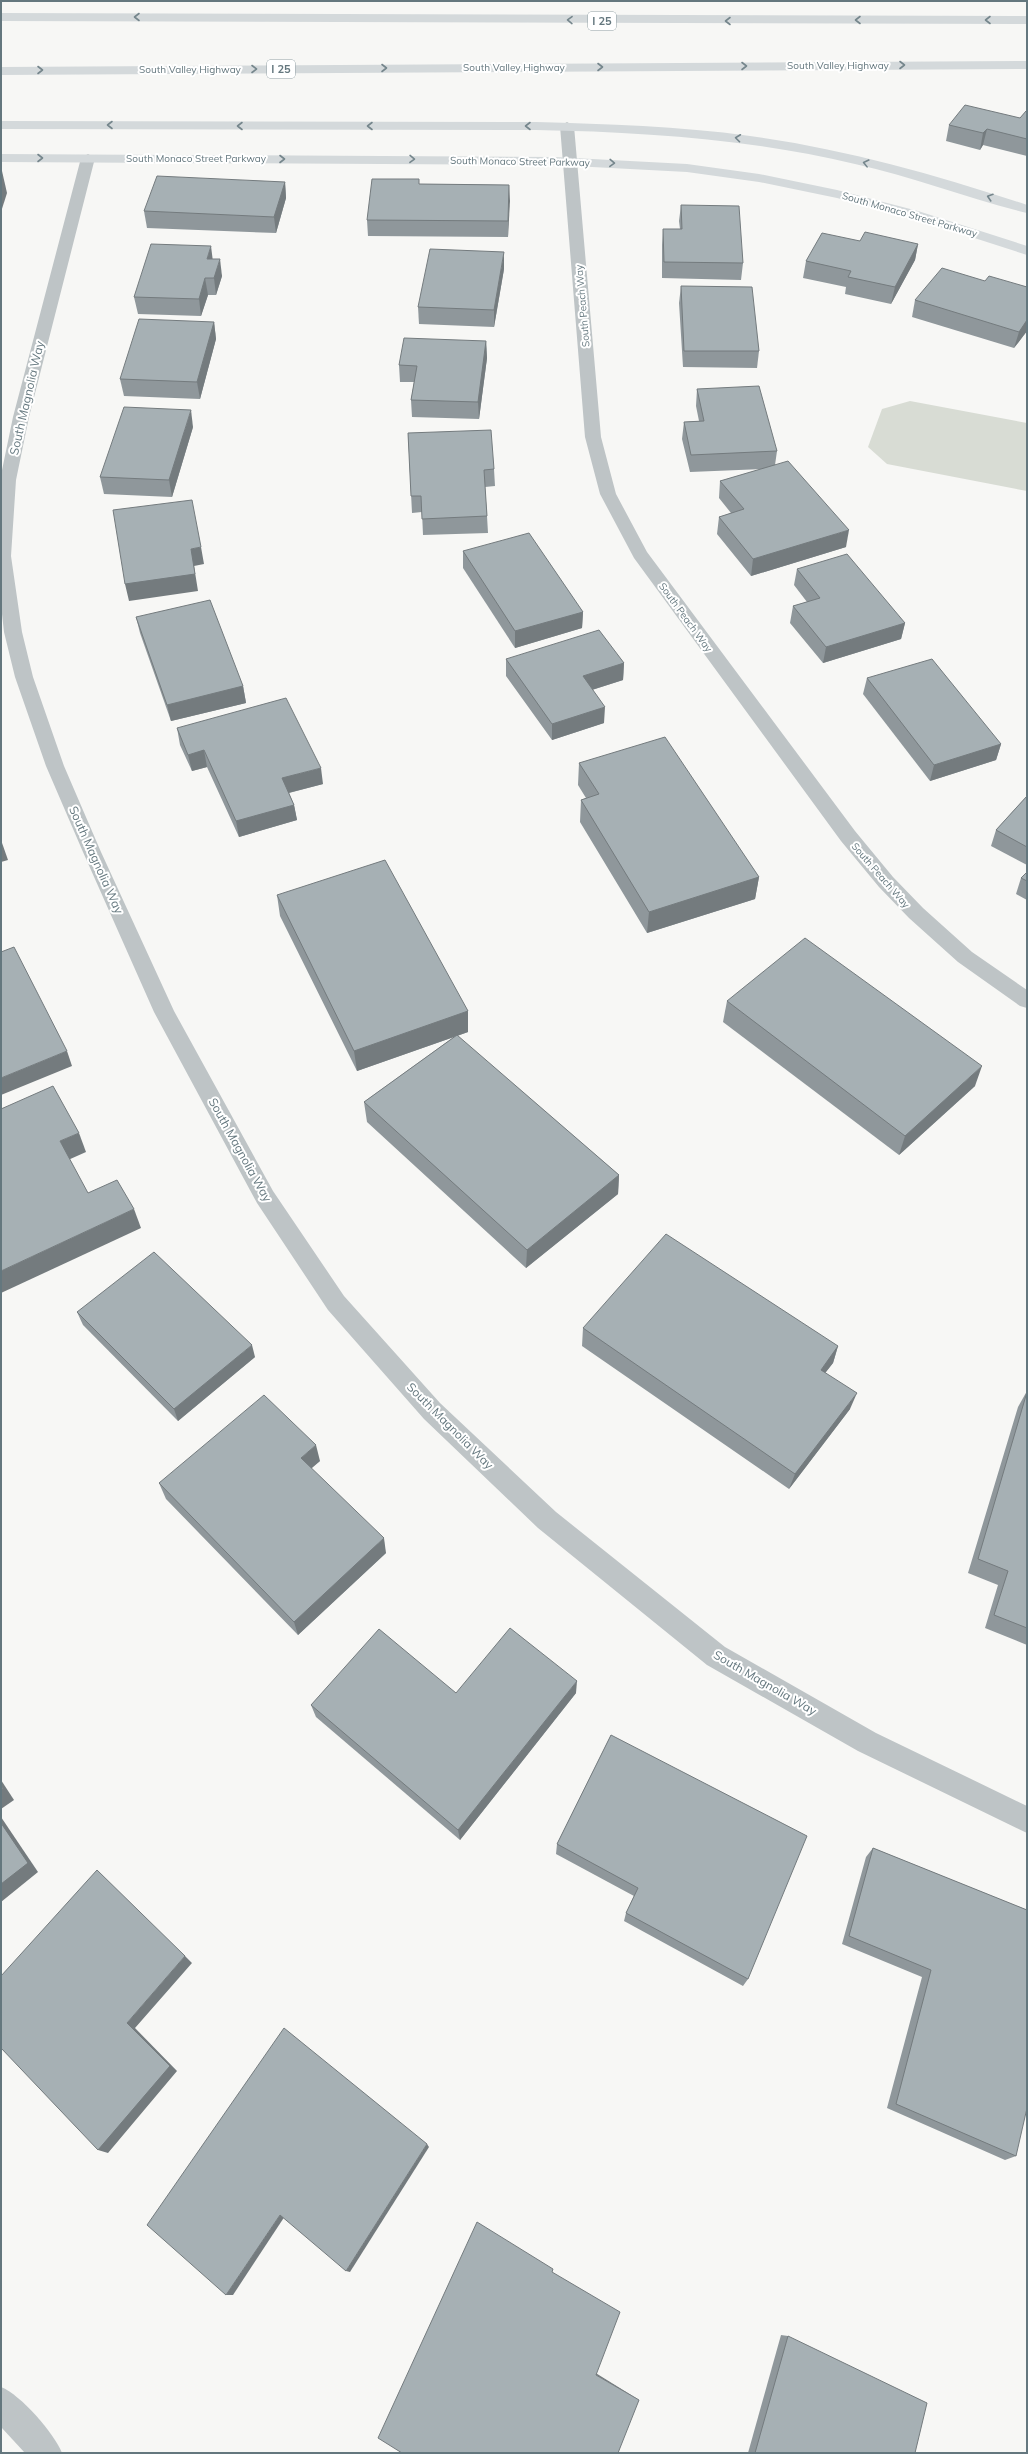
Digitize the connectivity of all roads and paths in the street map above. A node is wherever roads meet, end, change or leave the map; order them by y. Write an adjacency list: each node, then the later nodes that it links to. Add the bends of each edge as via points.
1 (1, 18): 2 (main road, I 25, one-way to 1)
2 (1027, 20)
3 (1027, 64): 4 (main road, South Valley Highway / I 25, one-way to 3)
4 (1, 71)
5 (1, 125): 6 (main road, one-way to 5)
6 (567, 126): 9 (street, South Peach Way); 10 (main road, one-way to 6, via 904,172 812,150 701,134)
7 (1, 158): 8 (main road, South Monaco Street Parkway, one-way to 8)
8 (88, 158): 9 (main road, South Monaco Street Parkway, one-way to 9); 13 (street, South Magnolia Way, via 21,417 8,480 3,556 13,632 24,677 55,766 92,852 164,1012 265,1197 336,1303 432,1411 547,1520 716,1656 866,1742)
9 (570, 162): 11 (main road, South Monaco Street Parkway, one-way to 11, via 677,167 805,187 873,202); 12 (street, South Peach Way, via 593,437 608,494 622,523 640,554 848,836 916,913 966,957)
10 (1027, 209)
11 (1027, 251)
12 (1027, 1000)
13 (1027, 1820)
14 (1, 2403): 15 (street)
15 (46, 2453)

